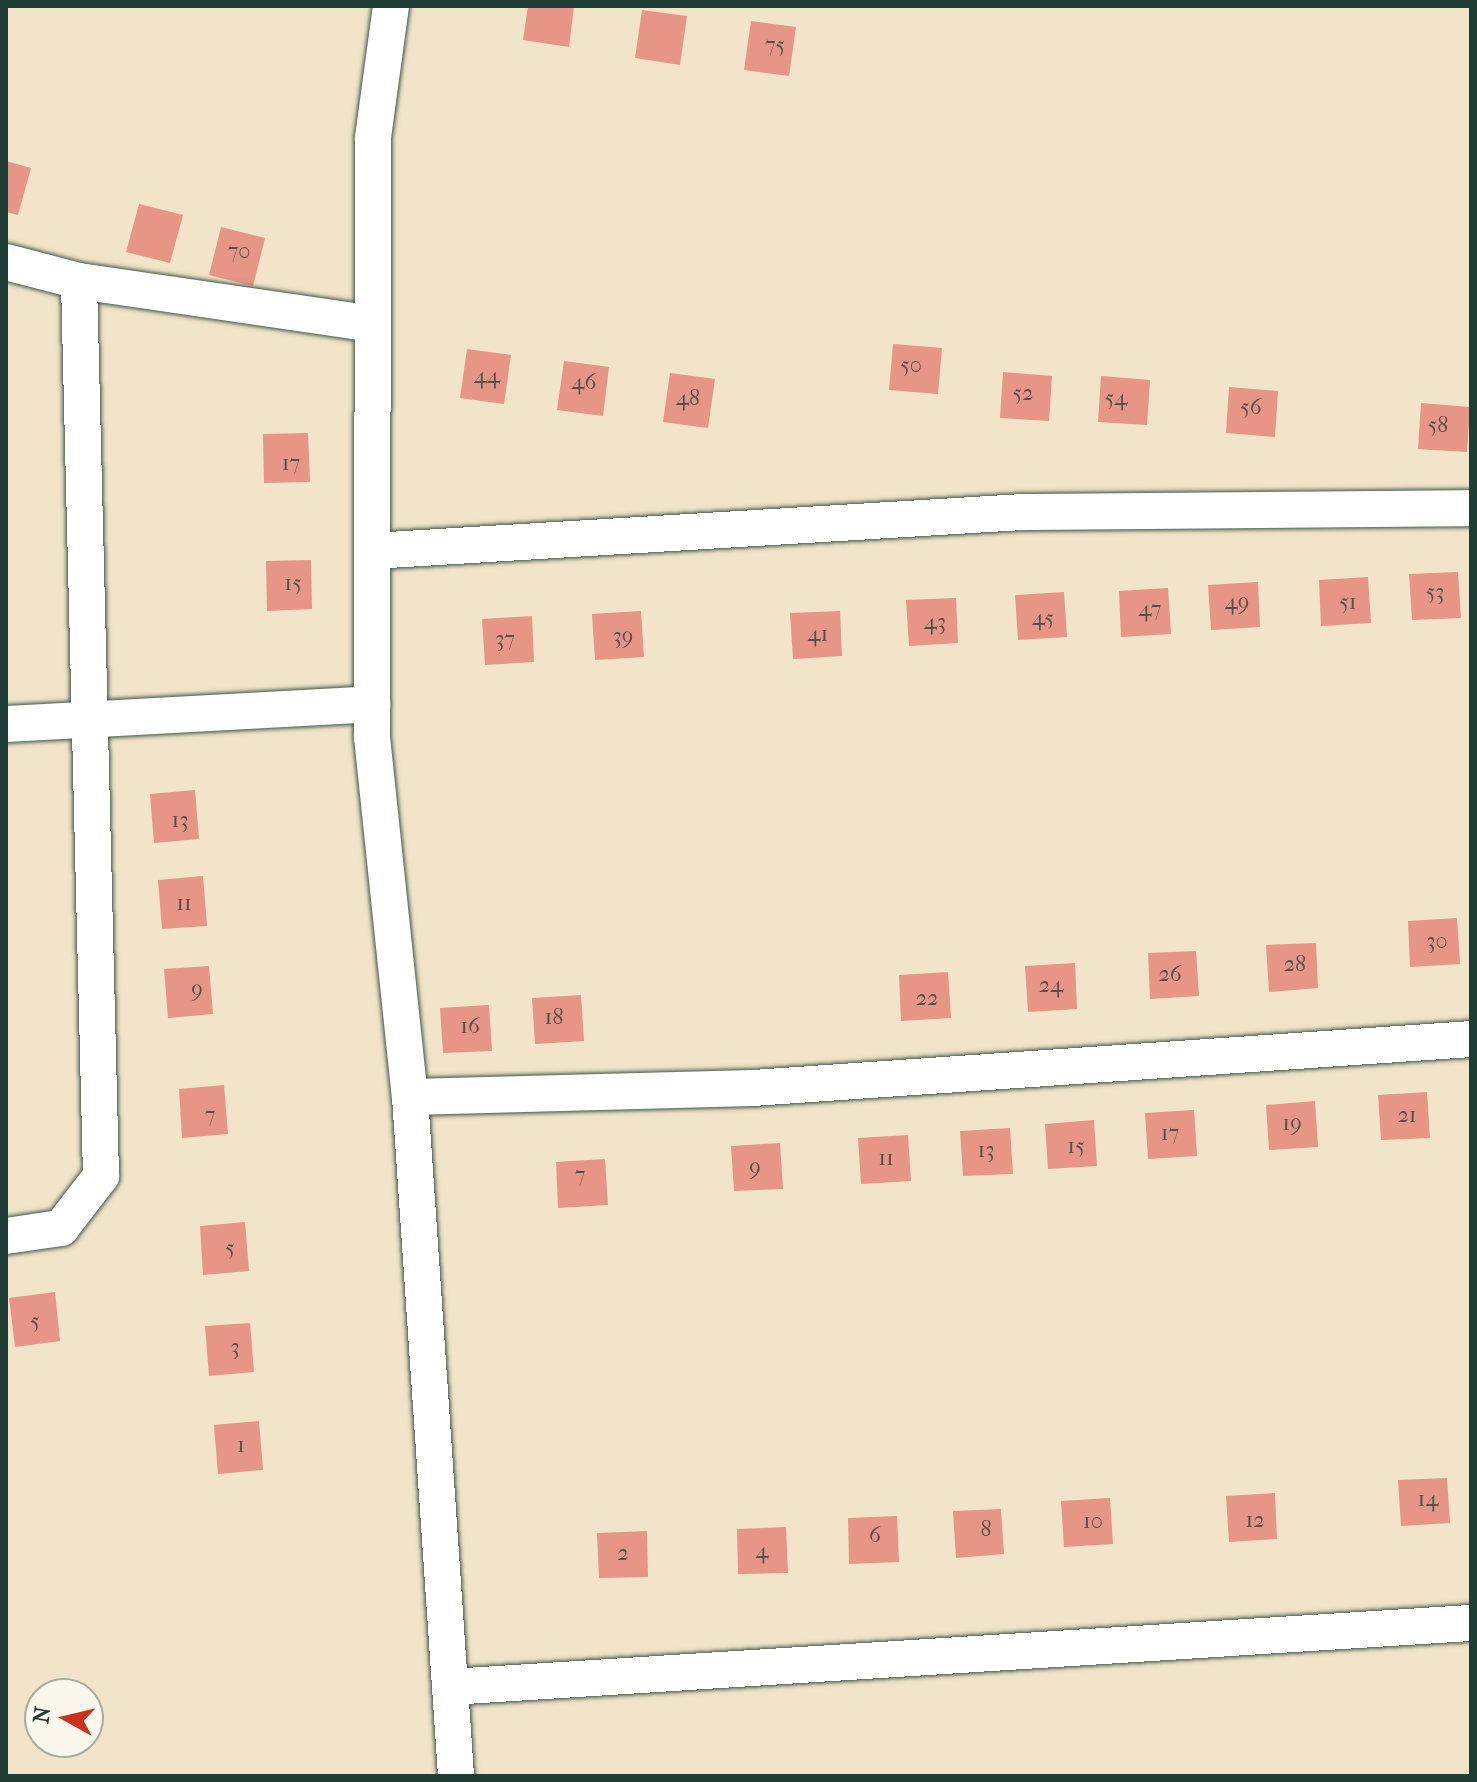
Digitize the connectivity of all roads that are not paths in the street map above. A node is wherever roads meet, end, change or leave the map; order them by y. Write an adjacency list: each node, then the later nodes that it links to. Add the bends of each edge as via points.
1 (391, 6): 4 (street, via 373,138)
2 (6, 262): 3 (street)
3 (79, 281): 4 (street); 8 (street)
4 (373, 324): 6 (street)
5 (1471, 508): 6 (street, via 1022,512)
6 (372, 551): 7 (street)
7 (372, 704): 8 (street); 11 (street)
8 (92, 719): 9 (street); 12 (street, via 101,1176 61,1228)
9 (6, 724)
10 (1471, 1039): 11 (street, via 753,1088)
11 (410, 1097): 14 (street)
12 (6, 1236)
13 (1471, 1623): 14 (street)
14 (450, 1687): 15 (street)
15 (456, 1776)

